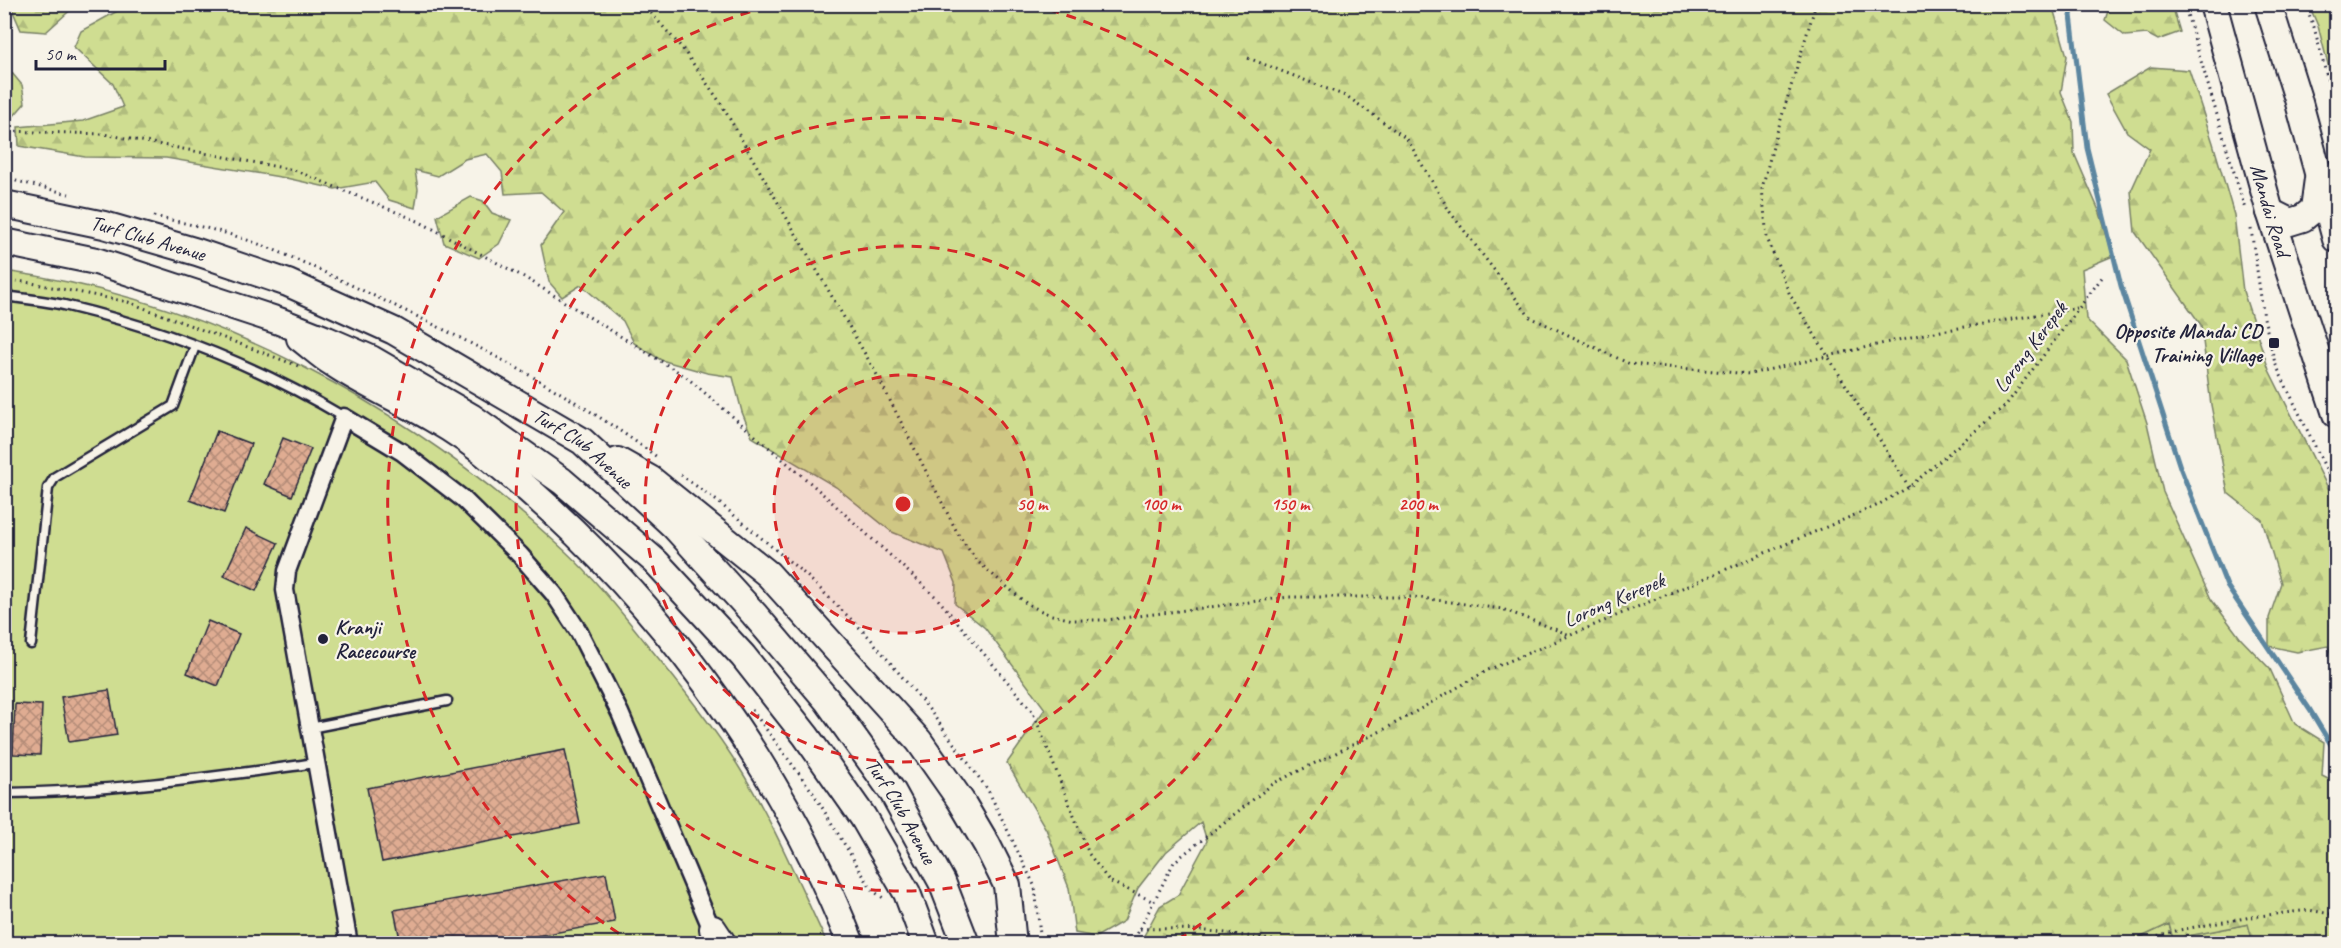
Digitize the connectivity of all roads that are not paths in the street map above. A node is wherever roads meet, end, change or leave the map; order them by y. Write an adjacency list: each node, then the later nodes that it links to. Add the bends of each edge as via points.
1 (2213, 4): 5 (main road, Mandai Road)
2 (2268, 4): 3 (main road)
3 (2318, 176): 5 (main road, via 2314,209 2303,218 2290,222); 6 (main road)
4 (4, 204): 13 (main road, Turf Club Avenue, via 104,225 288,283 394,330)
5 (2270, 212): 11 (main road, Mandai Road)
6 (2337, 239)
7 (4, 242): 9 (main road, Turf Club Avenue, via 96,261)
8 (4, 296): 10 (lane, via 67,305)
9 (279, 321): 21 (main road, via 332,363 435,419 498,464 587,545 660,624 739,730 792,819); 22 (main road, Turf Club Avenue, via 371,359 471,417 562,481 656,562 742,656 806,736 863,817 907,893)
10 (195, 346): 12 (lane, via 301,392); 14 (lane, via 173,406 50,482)
11 (2337, 414)
12 (344, 417): 16 (street, via 286,571 285,591); 19 (street, via 402,452 463,499 554,594 579,632 620,713)
13 (582, 441): 23 (main road, Turf Club Avenue, via 674,526 827,700 892,791 942,882); 24 (main road, via 650,479 768,574 919,741 961,801 1006,885)
14 (31, 644)
15 (447, 701): 16 (lane)
16 (310, 728): 17 (street)
17 (316, 763): 18 (lane, via 138,786); 20 (street)
18 (4, 793)
19 (718, 939)
20 (349, 944)
21 (851, 944)
22 (926, 944)
23 (966, 944)
24 (1013, 944)

